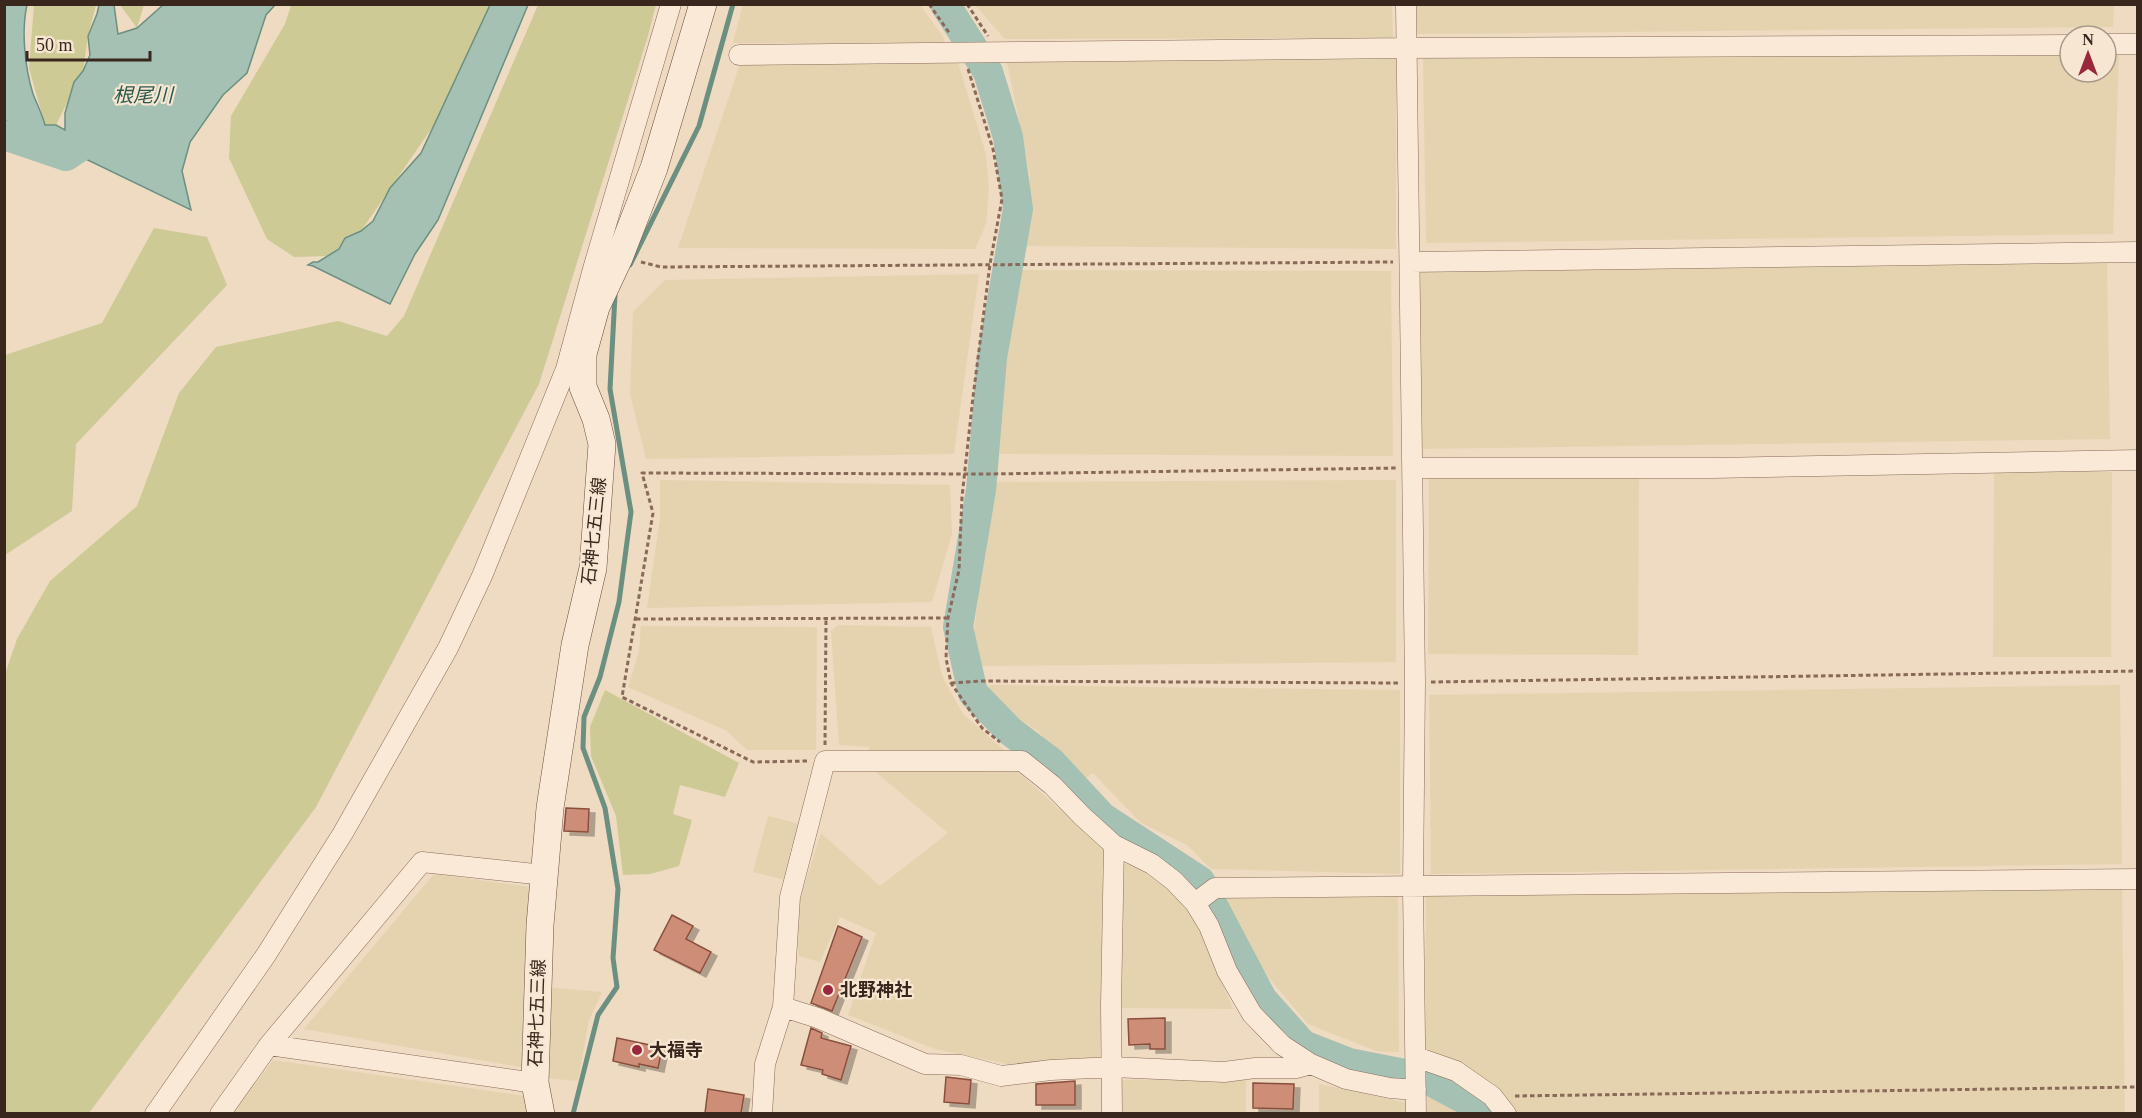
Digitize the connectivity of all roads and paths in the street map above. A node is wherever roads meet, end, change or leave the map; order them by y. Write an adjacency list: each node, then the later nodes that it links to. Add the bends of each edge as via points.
1 (671, 4): 42 (street, via 566,369 448,648 343,833 260,964)
2 (703, 4): 14 (main road, 石神七五三線, via 654,168)
3 (929, 4): 10 (path)
4 (968, 4): 11 (path)
5 (1406, 4): 9 (street)
6 (2118, 44): 7 (street)
7 (2138, 44)
8 (2058, 45): 9 (street)
9 (1406, 48): 11 (street); 15 (street)
10 (964, 54): 11 (street); 12 (street); 16 (path, via 993,149 1002,199)
11 (999, 54)
12 (739, 55)
13 (2138, 252): 15 (street)
14 (619, 258): 16 (path, via 661,267); 29 (main road, 石神七五三線, via 596,307 583,354 583,387 602,444 593,568 575,645 550,808)
15 (1410, 262): 16 (path); 18 (street)
16 (990, 264): 19 (path)
17 (2138, 460): 18 (street, via 1713,468)
18 (1413, 468): 19 (path); 25 (street)
19 (966, 474): 20 (path, via 959,570); 21 (path, via 642,473 653,513)
20 (948, 618): 22 (path); 24 (path, via 946,658)
21 (636, 619): 22 (path); 27 (path, via 622,697 753,762)
22 (826, 619): 27 (path)
23 (2138, 670): 25 (path)
24 (951, 683): 25 (path); 26 (path, via 982,728)
25 (1415, 683): 31 (street)
26 (1022, 760): 27 (street); 28 (street)
27 (825, 761): 33 (street, via 790,897)
28 (1114, 845): 32 (street); 37 (street)
29 (544, 875): 34 (street, via 422,862); 38 (main road, 石神七五三線)
30 (2138, 879): 31 (street)
31 (1413, 887): 32 (street); 35 (street)
32 (1203, 897): 36 (street, via 1209,926 1227,971 1252,1014 1282,1045)
33 (783, 1007): 37 (street, via 925,1064 961,1065 1001,1076); 45 (street, via 765,1064)
34 (269, 1045): 38 (street); 43 (street)
35 (1416, 1057): 40 (street); 41 (street, via 1456,1071)
36 (1311, 1065): 37 (street, via 1224,1072); 40 (street, via 1346,1079)
37 (1113, 1067): 46 (street)
38 (535, 1083): 44 (main road, 石神七五三線)
39 (2138, 1087): 41 (path)
40 (1416, 1090): 47 (street)
41 (1492, 1096): 48 (street)
42 (155, 1113)
43 (220, 1113)
44 (542, 1113)
45 (762, 1113)
46 (1112, 1113)
47 (1416, 1113)
48 (1506, 1113)

